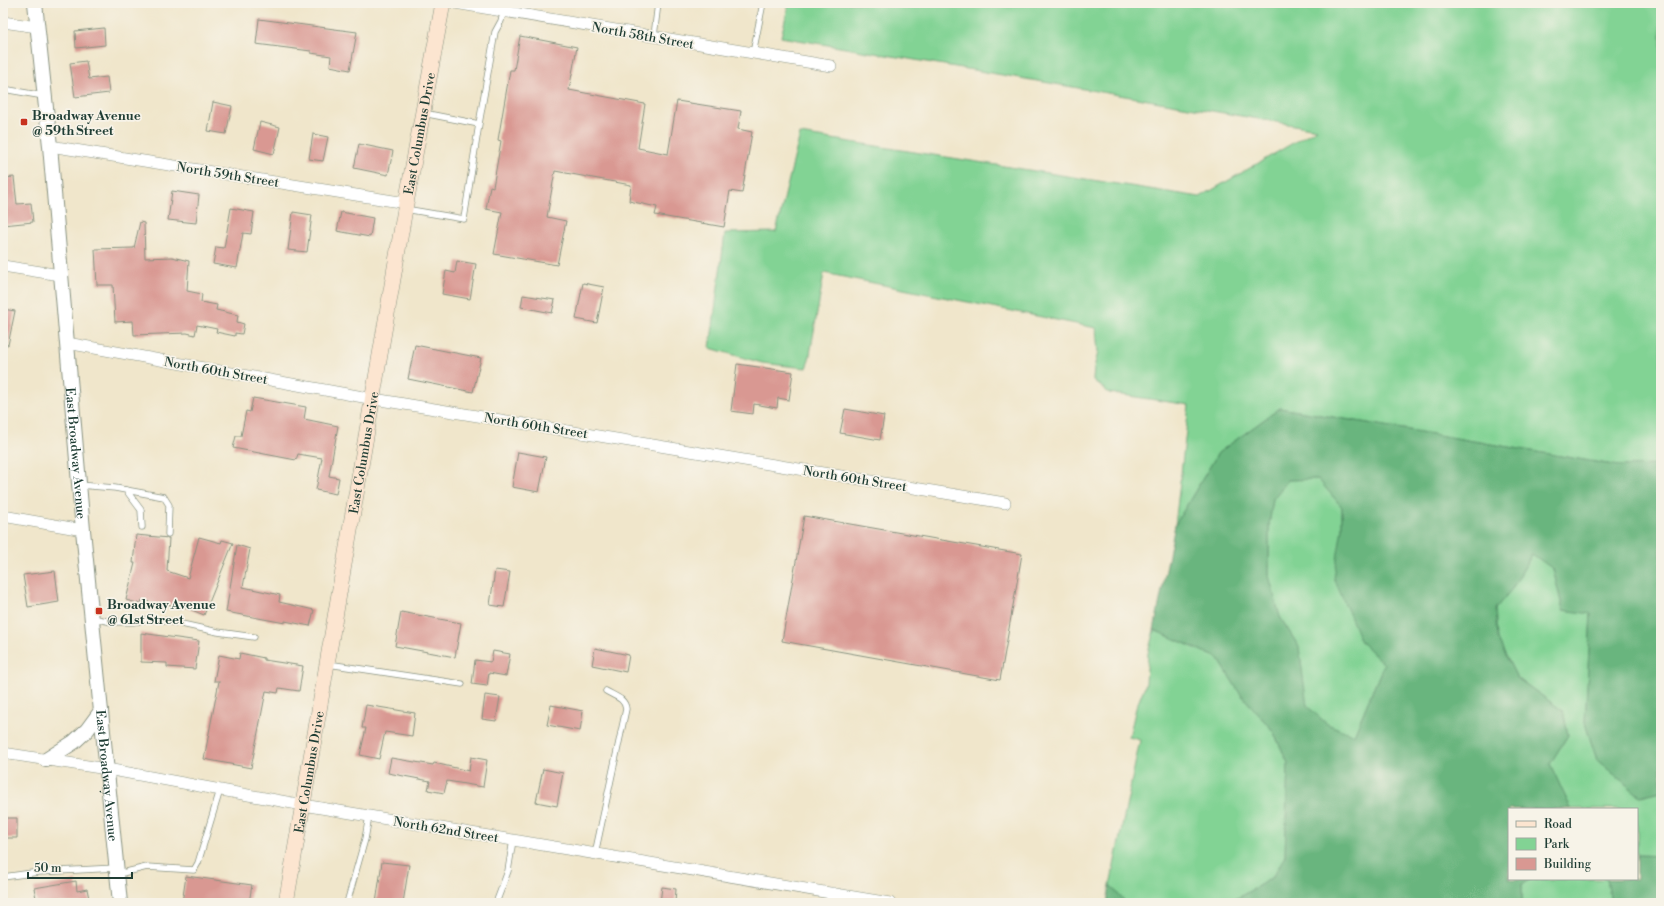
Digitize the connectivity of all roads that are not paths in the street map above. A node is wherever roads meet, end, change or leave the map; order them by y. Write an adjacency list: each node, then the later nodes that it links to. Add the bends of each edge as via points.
1 (35, 3): 8 (street, East Broadway Avenue)
2 (443, 3): 14 (main road, East Columbus Drive)
3 (455, 3): 6 (street, North 58th Street)
4 (658, 3): 9 (lane)
5 (763, 3): 10 (lane)
6 (504, 11): 9 (street, North 58th Street); 15 (lane, via 495,32)
7 (3, 22): 8 (street)
8 (37, 28): 13 (street, East Broadway Avenue)
9 (654, 36): 10 (street, North 58th Street)
10 (753, 53): 11 (street, North 58th Street)
11 (831, 66)
12 (3, 89): 13 (lane)
13 (44, 96): 16 (street, East Broadway Avenue)
14 (423, 112): 15 (lane); 17 (main road, East Columbus Drive)
15 (479, 124): 17 (lane, via 464,219)
16 (50, 146): 17 (street, North 59th Street); 19 (street, East Broadway Avenue)
17 (406, 206): 21 (main road, East Columbus Drive)
18 (3, 266): 19 (street)
19 (60, 275): 20 (street, East Broadway Avenue)
20 (67, 343): 21 (street, North 60th Street); 22 (street, East Broadway Avenue)
21 (374, 399): 24 (street, North 60th Street); 31 (main road, East Columbus Drive)
22 (79, 485): 23 (lane); 27 (street, East Broadway Avenue)
23 (126, 490): 26 (lane, via 141,510); 28 (lane, via 164,497 169,505)
24 (1005, 503)
25 (3, 516): 27 (street)
26 (142, 527)
27 (83, 530): 29 (street, East Broadway Avenue)
28 (168, 534)
29 (92, 618): 30 (lane, via 112,622 150,619 168,621); 34 (street, East Broadway Avenue)
30 (254, 637)
31 (327, 664): 32 (lane); 39 (main road, East Columbus Drive)
32 (462, 684)
33 (606, 691): 42 (lane, via 623,700 626,709)
34 (101, 711): 36 (street, via 74,742); 37 (street, East Broadway Avenue)
35 (3, 753): 36 (street, North 62nd Street)
36 (46, 760): 37 (street, North 62nd Street)
37 (107, 769): 38 (street, North 62nd Street); 43 (street, East Broadway Avenue)
38 (220, 790): 39 (street, North 62nd Street); 43 (lane, via 194,870 147,867)
39 (303, 805): 40 (street, North 62nd Street); 47 (main road, East Columbus Drive)
40 (369, 816): 41 (street, North 62nd Street); 48 (lane)
41 (513, 840): 42 (street, North 62nd Street); 49 (lane, via 508,871)
42 (595, 854): 45 (street, North 62nd Street)
43 (117, 871): 44 (lane, via 38,872); 46 (street, East Broadway Avenue)
44 (3, 877)
45 (832, 898): 50 (street, North 62nd Street)
46 (120, 903)
47 (286, 903)
48 (347, 903)
49 (496, 903)
50 (890, 903)

